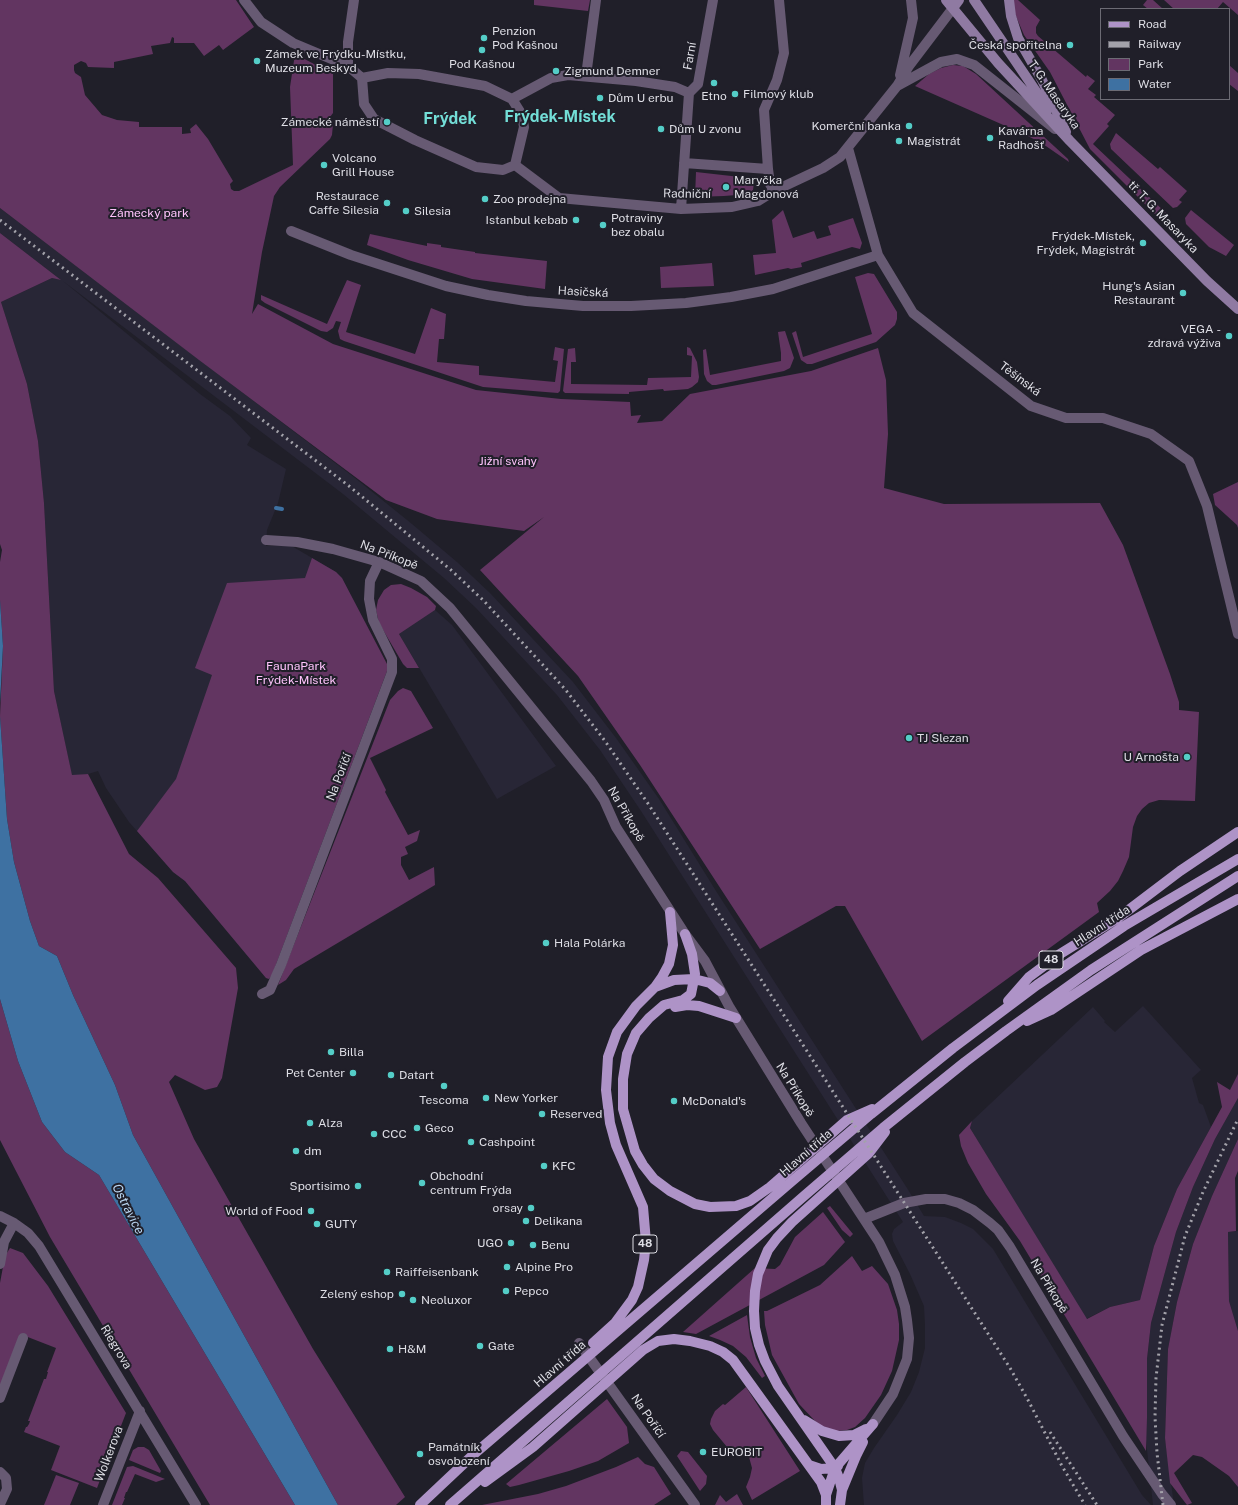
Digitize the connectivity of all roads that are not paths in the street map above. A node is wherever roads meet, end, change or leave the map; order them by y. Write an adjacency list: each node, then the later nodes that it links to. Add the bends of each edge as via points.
1 (244, 0): 11 (street, via 261,22 286,39)
2 (354, 0): 11 (street, via 348,42)
3 (596, 0): 12 (street)
4 (713, 0): 15 (street, Farní, via 698,84)
5 (779, 0): 21 (street, via 784,53 778,80 764,110)
6 (911, 0): 14 (street, via 913,18)
7 (946, 0): 10 (street, T. G. Masaryka)
8 (974, 0): 17 (street, T. G. Masaryka)
9 (1010, 0): 17 (street, via 1011,16 1018,38 1042,80)
10 (956, 4): 14 (street, Radniční); 17 (street, T. G. Masaryka, via 998,63)
11 (348, 66): 13 (street)
12 (586, 76): 15 (street, via 675,87); 16 (street, via 568,75 551,78)
13 (362, 78): 16 (street, via 388,73 420,74 485,86); 20 (street, via 364,104 374,119 476,167 503,170)
14 (897, 86): 17 (street, via 941,62 957,59 974,65); 18 (street, Radniční)
15 (689, 93): 19 (street, Farní)
16 (512, 99): 20 (street, via 522,115 524,127)
17 (1070, 141): 26 (street, tř. T. G. Masaryka)
18 (848, 148): 22 (street, Radniční, via 840,157 823,168); 25 (street, Těšínská)
19 (684, 163): 21 (street); 23 (street, Farní)
20 (515, 165): 23 (street, Radniční, via 559,198)
21 (768, 169): 22 (street, via 770,184)
22 (774, 190): 23 (street, Radniční, via 758,201 732,207)
23 (681, 209)
24 (291, 231): 25 (street, Hasičská, via 351,255 446,286 488,296 583,306 670,304 731,297 773,289)
25 (878, 255): 29 (street, Těšínská, via 913,313 1031,406 1066,418 1103,418 1151,434 1189,461 1207,506)
26 (1238, 309)
27 (266, 540): 28 (street, Na Příkopě, via 297,542 333,549)
28 (379, 562): 34 (street, Na Příkopě, via 420,581 450,608 591,781); 41 (street, Na Poříčí, via 370,581 369,599 373,620 392,659 392,672 281,965 270,990)
29 (1238, 634)
30 (1238, 832): 35 (main road, 48, via 1180,871)
31 (1238, 860): 35 (main road, Hlavní třída / 48)
32 (1238, 876): 37 (main road)
33 (1238, 899): 37 (main road)
34 (670, 912): 36 (street, Na Příkopě); 39 (main road, 48, via 672,954 666,971)
35 (1121, 922): 44 (main road, Hlavní třída / 48, via 1060,954 1029,977 995,1016)
36 (685, 934): 38 (main road, 48, via 692,954); 40 (street, Na Příkopě, via 705,961)
37 (1138, 946): 45 (main road, via 1051,1010 1006,1031)
38 (694, 979): 39 (main road, 48, via 674,980); 40 (main road, 48, via 710,983); 42 (main road, 48, via 691,994)
39 (655, 987): 56 (main road, 48, via 636,1006 617,1032 608,1058 606,1090 616,1146 643,1207 646,1242 638,1287 615,1324)
40 (720, 991): 43 (street, Na Příkopě)
41 (262, 994)
42 (665, 1008): 43 (main road, 48, via 699,1006); 44 (main road, 48, via 649,1018 636,1033 627,1054 622,1079 623,1109 635,1151 646,1171 661,1185 695,1204 723,1207 750,1201 847,1120)
43 (736, 1018): 47 (street, Na Příkopě, via 800,1123)
44 (884, 1103): 56 (main road, Hlavní třída / 48)
45 (896, 1118): 54 (main road, via 869,1153 777,1238 768,1250 758,1274 754,1311 759,1345 769,1370); 61 (main road, via 792,1206)
46 (0, 1216): 48 (street, Riegrova)
47 (864, 1219): 55 (street, Na Příkopě, via 895,1274 905,1307 909,1338 904,1368 892,1394); 72 (street, Na Příkopě, via 904,1204 926,1199 945,1199 973,1210 990,1222 1010,1247 1123,1436)
48 (14, 1224): 49 (street, via 4,1242); 53 (street, Riegrova, via 28,1233 39,1246)
49 (0, 1264)
50 (23, 1338): 52 (street)
51 (579, 1343): 70 (street, Na Poříčí)
52 (0, 1398)
53 (140, 1412): 65 (street, Wolkerova); 66 (street, Riegrova)
54 (798, 1415): 55 (main road, via 822,1431 839,1436 858,1434); 59 (main road)
55 (873, 1424): 57 (main road); 59 (main road)
56 (472, 1453): 67 (main road, Hlavní třída / 48)
57 (856, 1456): 59 (main road); 62 (main road)
58 (808, 1465): 59 (main road, via 822,1469); 61 (main road, via 746,1376 729,1356 703,1344 680,1339 665,1340 643,1350 533,1447); 63 (main road, via 821,1482)
59 (835, 1468): 62 (main road); 63 (main road)
60 (0, 1472): 64 (street, via 6,1478 6,1489)
61 (489, 1475): 68 (main road); 69 (main road)
62 (842, 1490): 71 (main road)
63 (826, 1500)
64 (0, 1504)
65 (103, 1505)
66 (196, 1505)
67 (419, 1505)
68 (450, 1505)
69 (454, 1505)
70 (694, 1505)
71 (840, 1505)
72 (1171, 1505)

